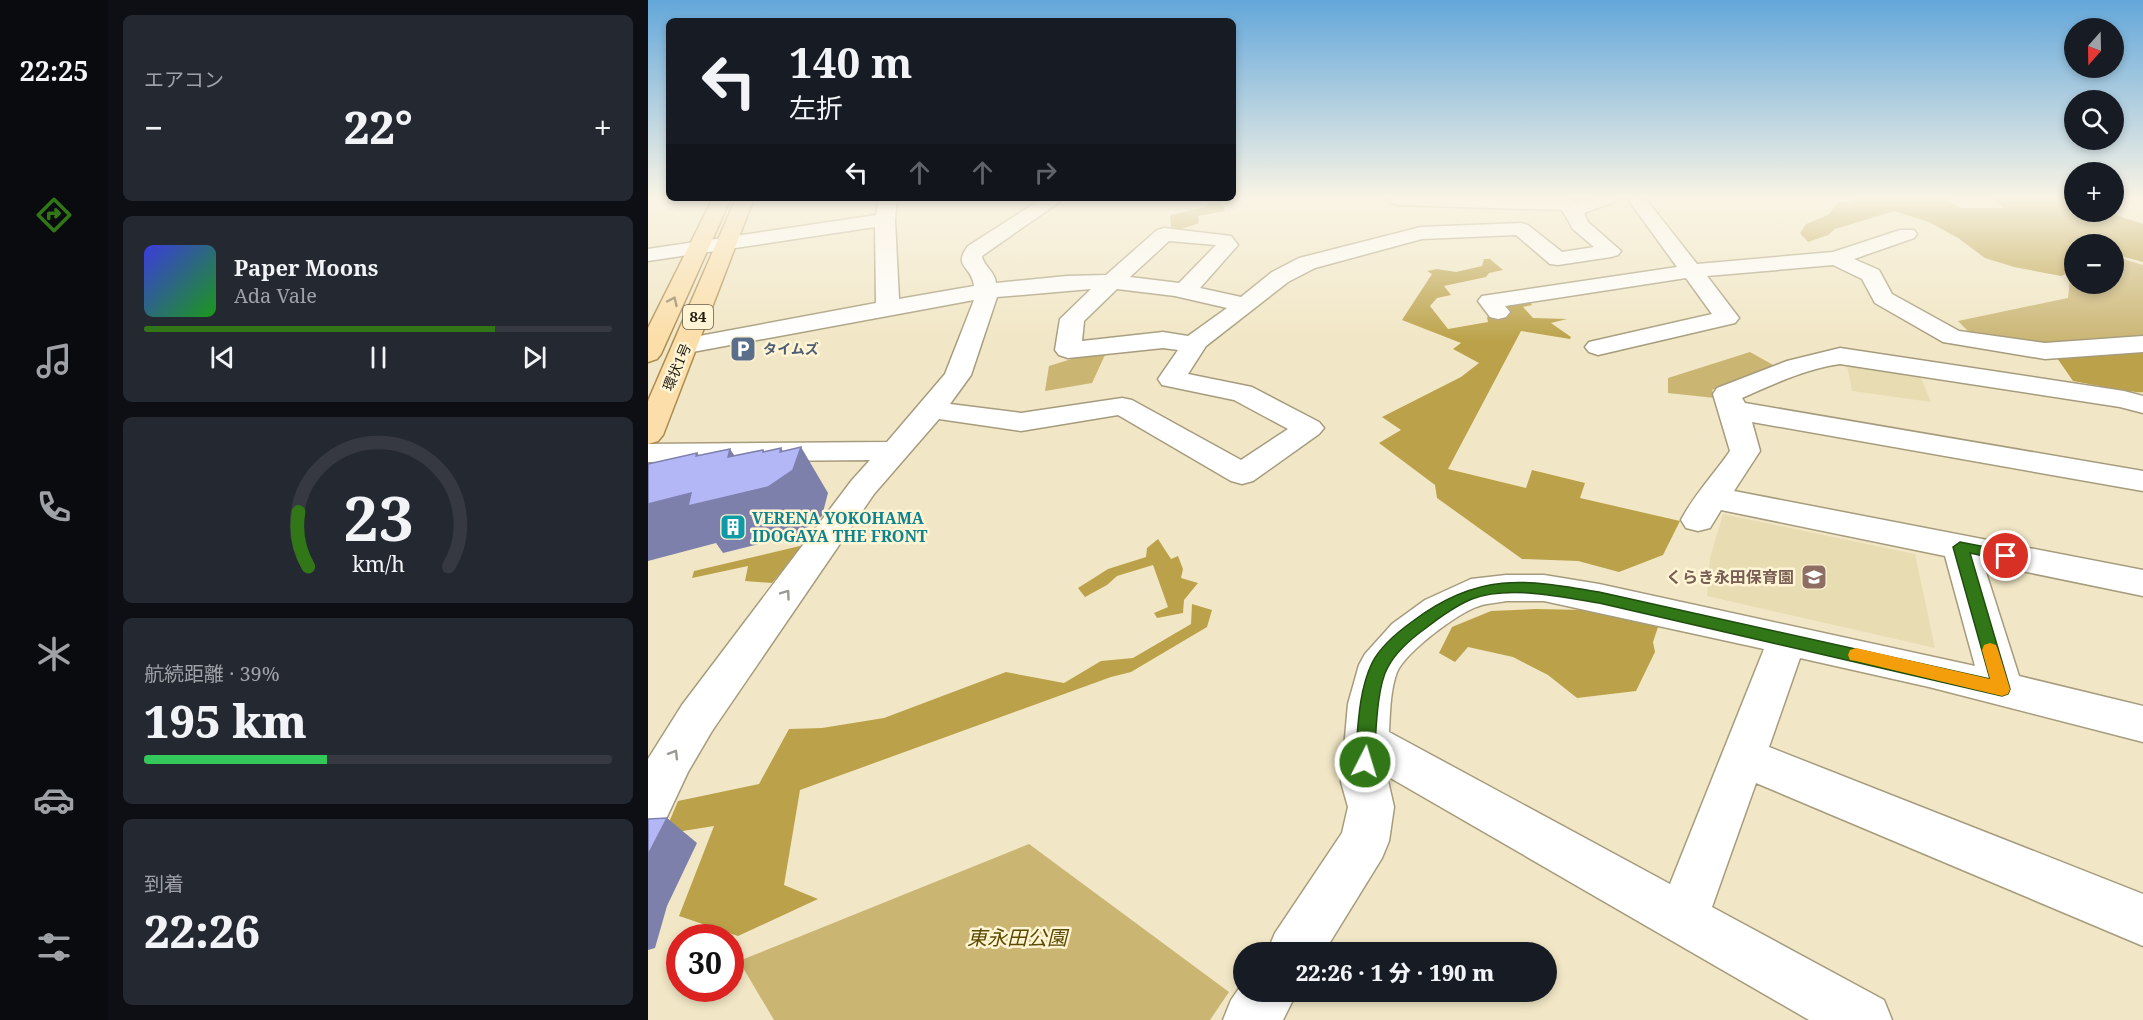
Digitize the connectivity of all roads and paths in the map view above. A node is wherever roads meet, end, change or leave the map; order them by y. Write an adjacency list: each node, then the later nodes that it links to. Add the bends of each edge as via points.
1 (715, 246): 12 (street)
2 (726, 246): 24 (main road, 環状1号 / 84)
3 (886, 246): 20 (street)
4 (982, 246): 17 (street, via 975,250 971,261 984,276)
5 (1151, 246): 16 (street)
6 (1227, 246): 18 (street)
7 (1373, 246): 19 (street, via 1307,263 1280,277)
8 (1541, 246): 9 (street, via 1558,260 1611,251)
9 (1605, 246)
10 (1673, 246): 15 (street)
11 (1882, 246): 14 (street)
12 (697, 248): 13 (street); 27 (main road, 環状1号 / 84, one-way to 12)
13 (648, 255)
14 (1836, 258): 15 (street); 22 (street, via 1871,274 1883,298)
15 (1692, 271): 21 (street, via 1490,301); 26 (street, via 1727,318)
16 (1112, 282): 17 (street); 18 (street); 23 (street, via 1072,319 1068,351 1163,340)
17 (984, 291): 20 (street); 32 (street, via 986,299 958,375)
18 (1184, 291): 19 (street)
19 (1245, 305): 23 (street)
20 (888, 307): 24 (street)
21 (1498, 312)
22 (1952, 337): 25 (street, via 2045,351); 28 (street)
23 (1194, 344): 29 (street)
24 (687, 345): 34 (main road, 環状1号 / 84)
25 (2143, 345)
26 (1598, 347)
27 (648, 352)
28 (1964, 374): 30 (street); 33 (street, via 1840,356 1824,358 1727,394)
29 (1171, 379): 31 (street); 31 (street, via 1242,393 1309,428 1242,474)
30 (2143, 405)
31 (1122, 406): 32 (street, via 1021,422)
32 (932, 410): 35 (street)
33 (1733, 410): 37 (street); 38 (street, via 1745,451 1706,509)
34 (648, 435)
35 (893, 451): 36 (street); 45 (street, one-way to 35, via 697,718)
36 (648, 453)
37 (2143, 482)
38 (1960, 547): 39 (street); 41 (street)
39 (2143, 583)
40 (1787, 640): 41 (street); 43 (street, via 1544,588 1471,593 1438,610 1406,635 1379,665); 44 (street)
41 (2002, 689): 42 (street)
42 (2143, 724)
43 (1366, 742): 46 (street); 48 (street, via 1364,782 1371,807 1365,841)
44 (1742, 757): 46 (street); 47 (street)
45 (648, 806)
46 (1682, 918): 50 (street)
47 (2143, 920)
48 (1300, 942)
49 (1263, 1002): 51 (street)
50 (1840, 1013)
51 (1251, 1020)

